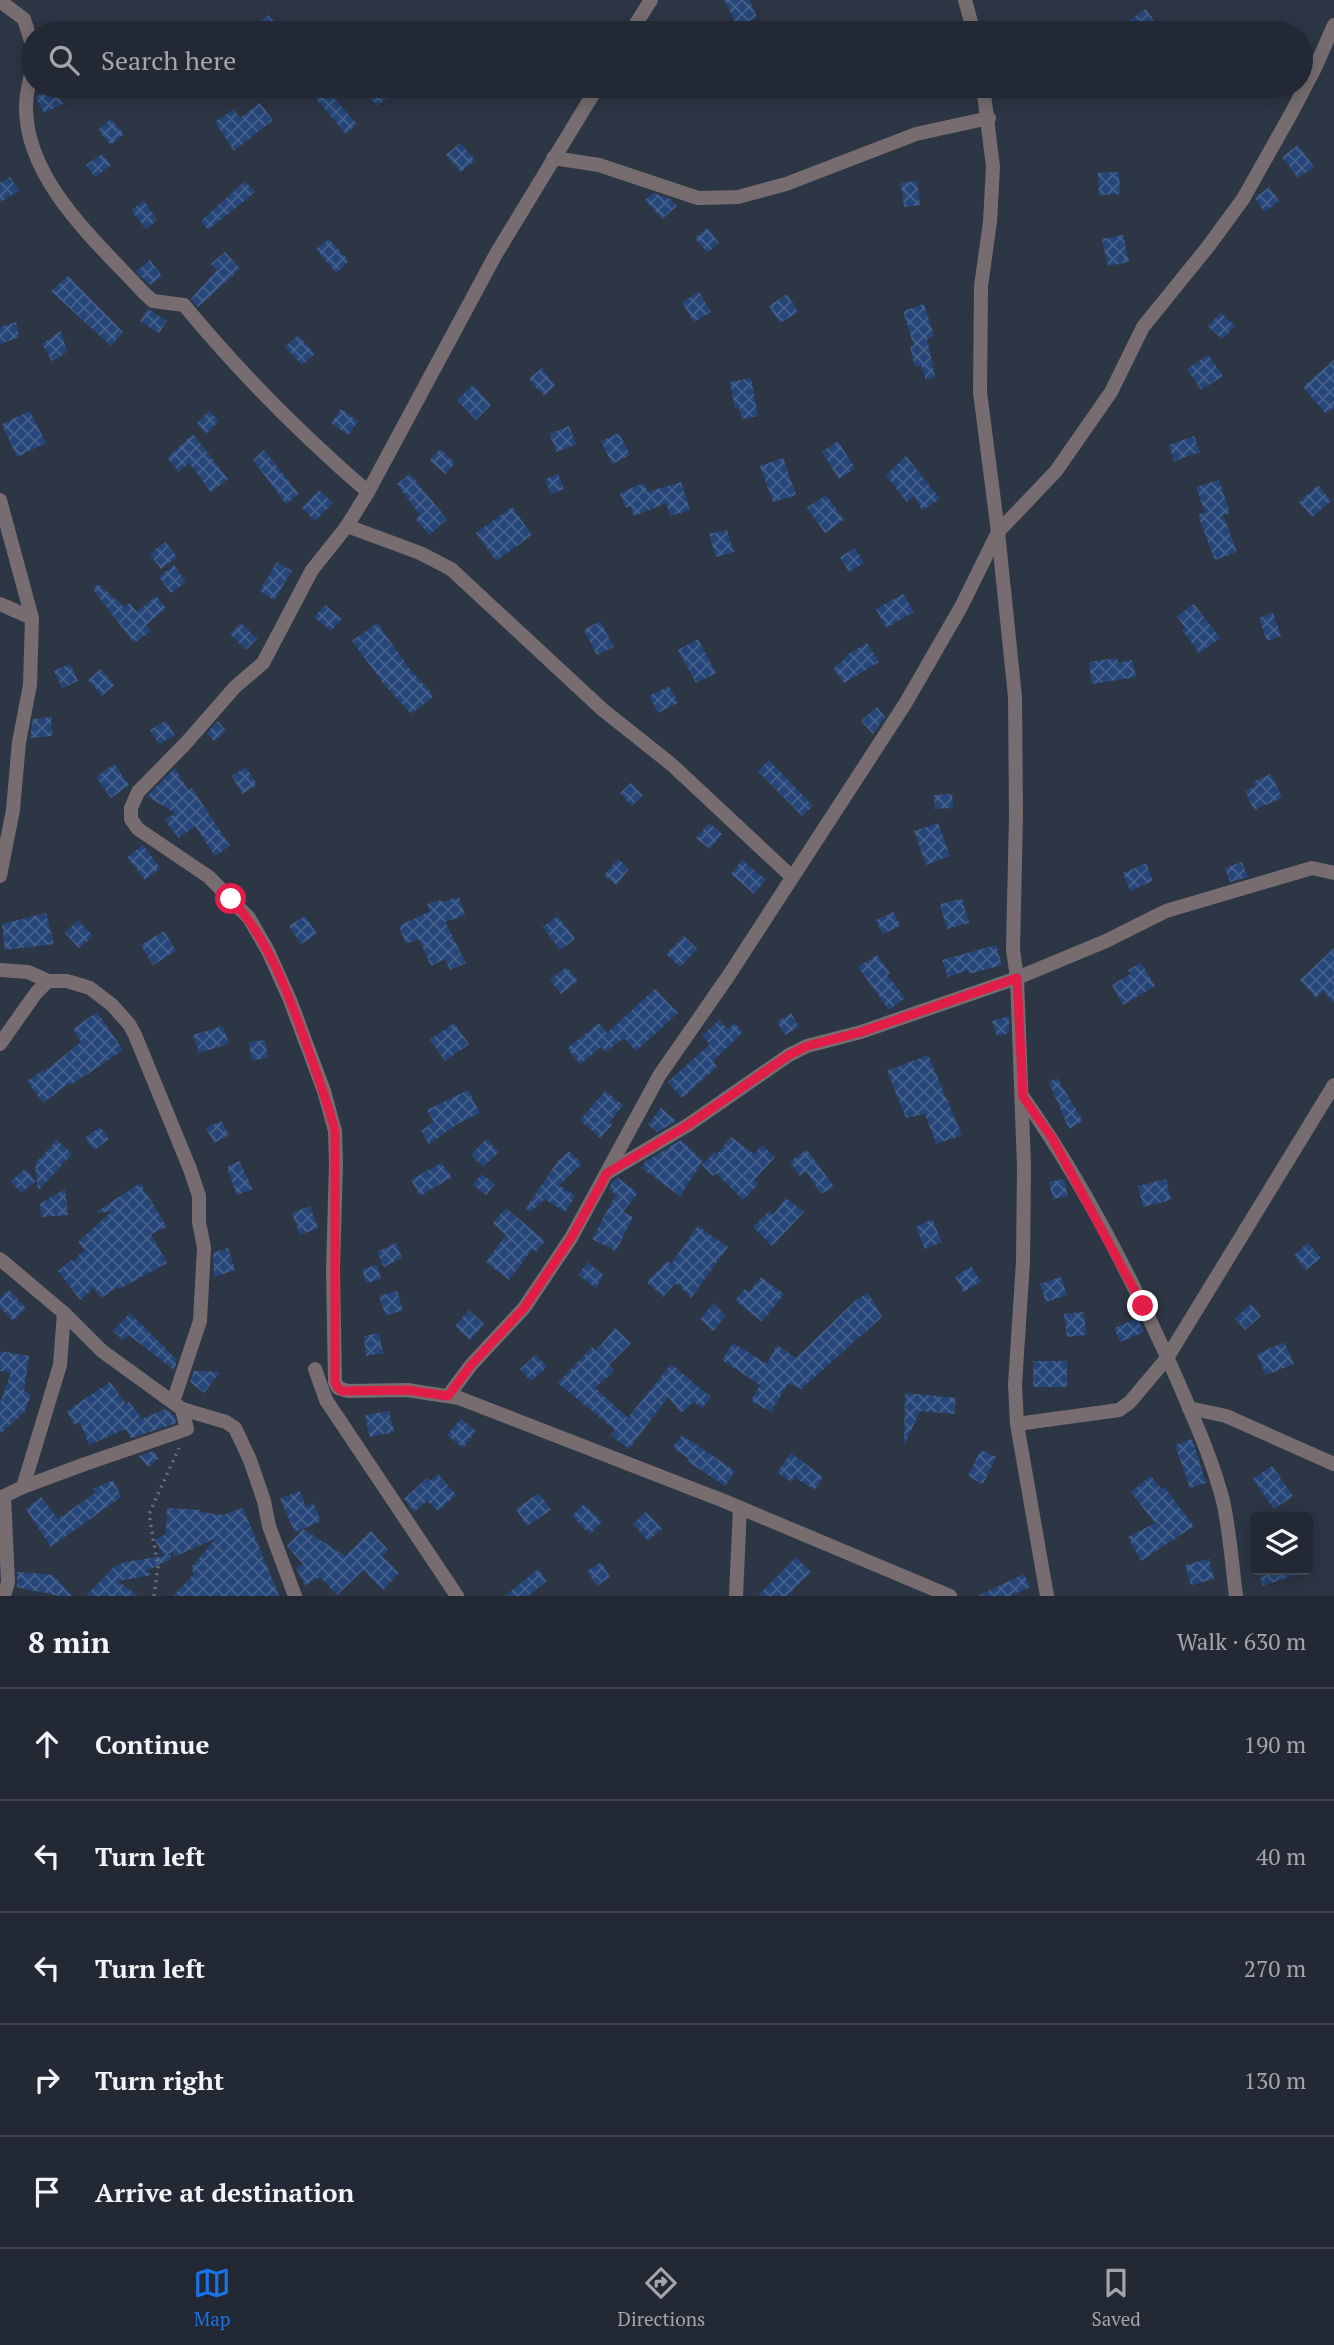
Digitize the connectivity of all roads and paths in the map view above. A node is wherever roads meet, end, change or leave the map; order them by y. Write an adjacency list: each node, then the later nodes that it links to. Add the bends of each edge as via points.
1 (651, 0): 5 (street)
2 (965, 0): 6 (street)
3 (0, 1): 4 (street)
4 (25, 21)
5 (638, 21)
6 (971, 21)
7 (1334, 25): 8 (street)
8 (1313, 72)
9 (27, 98): 15 (street, via 30,138 53,192 144,293 153,301 184,305 292,425)
10 (591, 98): 14 (street)
11 (985, 98): 13 (street)
12 (1298, 98): 18 (street, via 1242,199 1143,327 1111,391 1056,471)
13 (989, 118): 14 (street, via 916,134 786,184 738,197 698,198 599,165); 18 (street, via 993,167 981,286 980,392)
14 (554, 158): 15 (street, via 496,254)
15 (368, 492): 17 (street)
16 (0, 500): 20 (street)
17 (347, 527): 23 (street, via 451,569); 35 (street, via 312,570 263,663 138,792 131,819 138,829 209,877 249,918 290,1000 324,1091 335,1131 333,1270 338,1388)
18 (998, 532): 23 (street, via 905,704); 25 (street, via 1015,697 1013,950)
19 (0, 604): 20 (street)
20 (32, 618): 22 (street, via 30,685)
21 (1334, 873): 25 (street, via 1312,868 1166,911)
22 (0, 876)
23 (792, 877): 30 (street, via 659,1076)
24 (0, 970): 26 (street, via 28,972)
25 (1017, 978): 29 (street); 30 (street, via 807,1046)
26 (48, 981): 27 (street); 36 (street, via 90,988 129,1024 199,1196 204,1248 200,1321)
27 (0, 1044)
28 (1334, 1085): 33 (street)
29 (1023, 1097): 33 (street, via 1092,1208); 38 (street)
30 (607, 1173): 35 (street, via 524,1308)
31 (0, 1259): 32 (street)
32 (64, 1313): 36 (street, via 102,1351); 41 (street, via 60,1365)
33 (1167, 1358): 37 (street); 38 (street, via 1119,1410)
34 (315, 1369): 47 (street, via 326,1400)
35 (448, 1396): 43 (street)
36 (178, 1406): 39 (street); 46 (street, via 235,1428)
37 (1189, 1408): 40 (street, via 1226,1416); 51 (street, via 1223,1502)
38 (1017, 1424): 50 (street)
39 (187, 1429): 41 (street); 45 (path, via 149,1514 158,1567)
40 (1334, 1464)
41 (23, 1487): 42 (street)
42 (2, 1497): 44 (street, via 8,1582)
43 (740, 1508): 48 (street); 49 (street)
44 (4, 1596)
45 (154, 1596)
46 (295, 1596)
47 (457, 1596)
48 (736, 1596)
49 (950, 1596)
50 (1047, 1596)
51 (1236, 1596)

